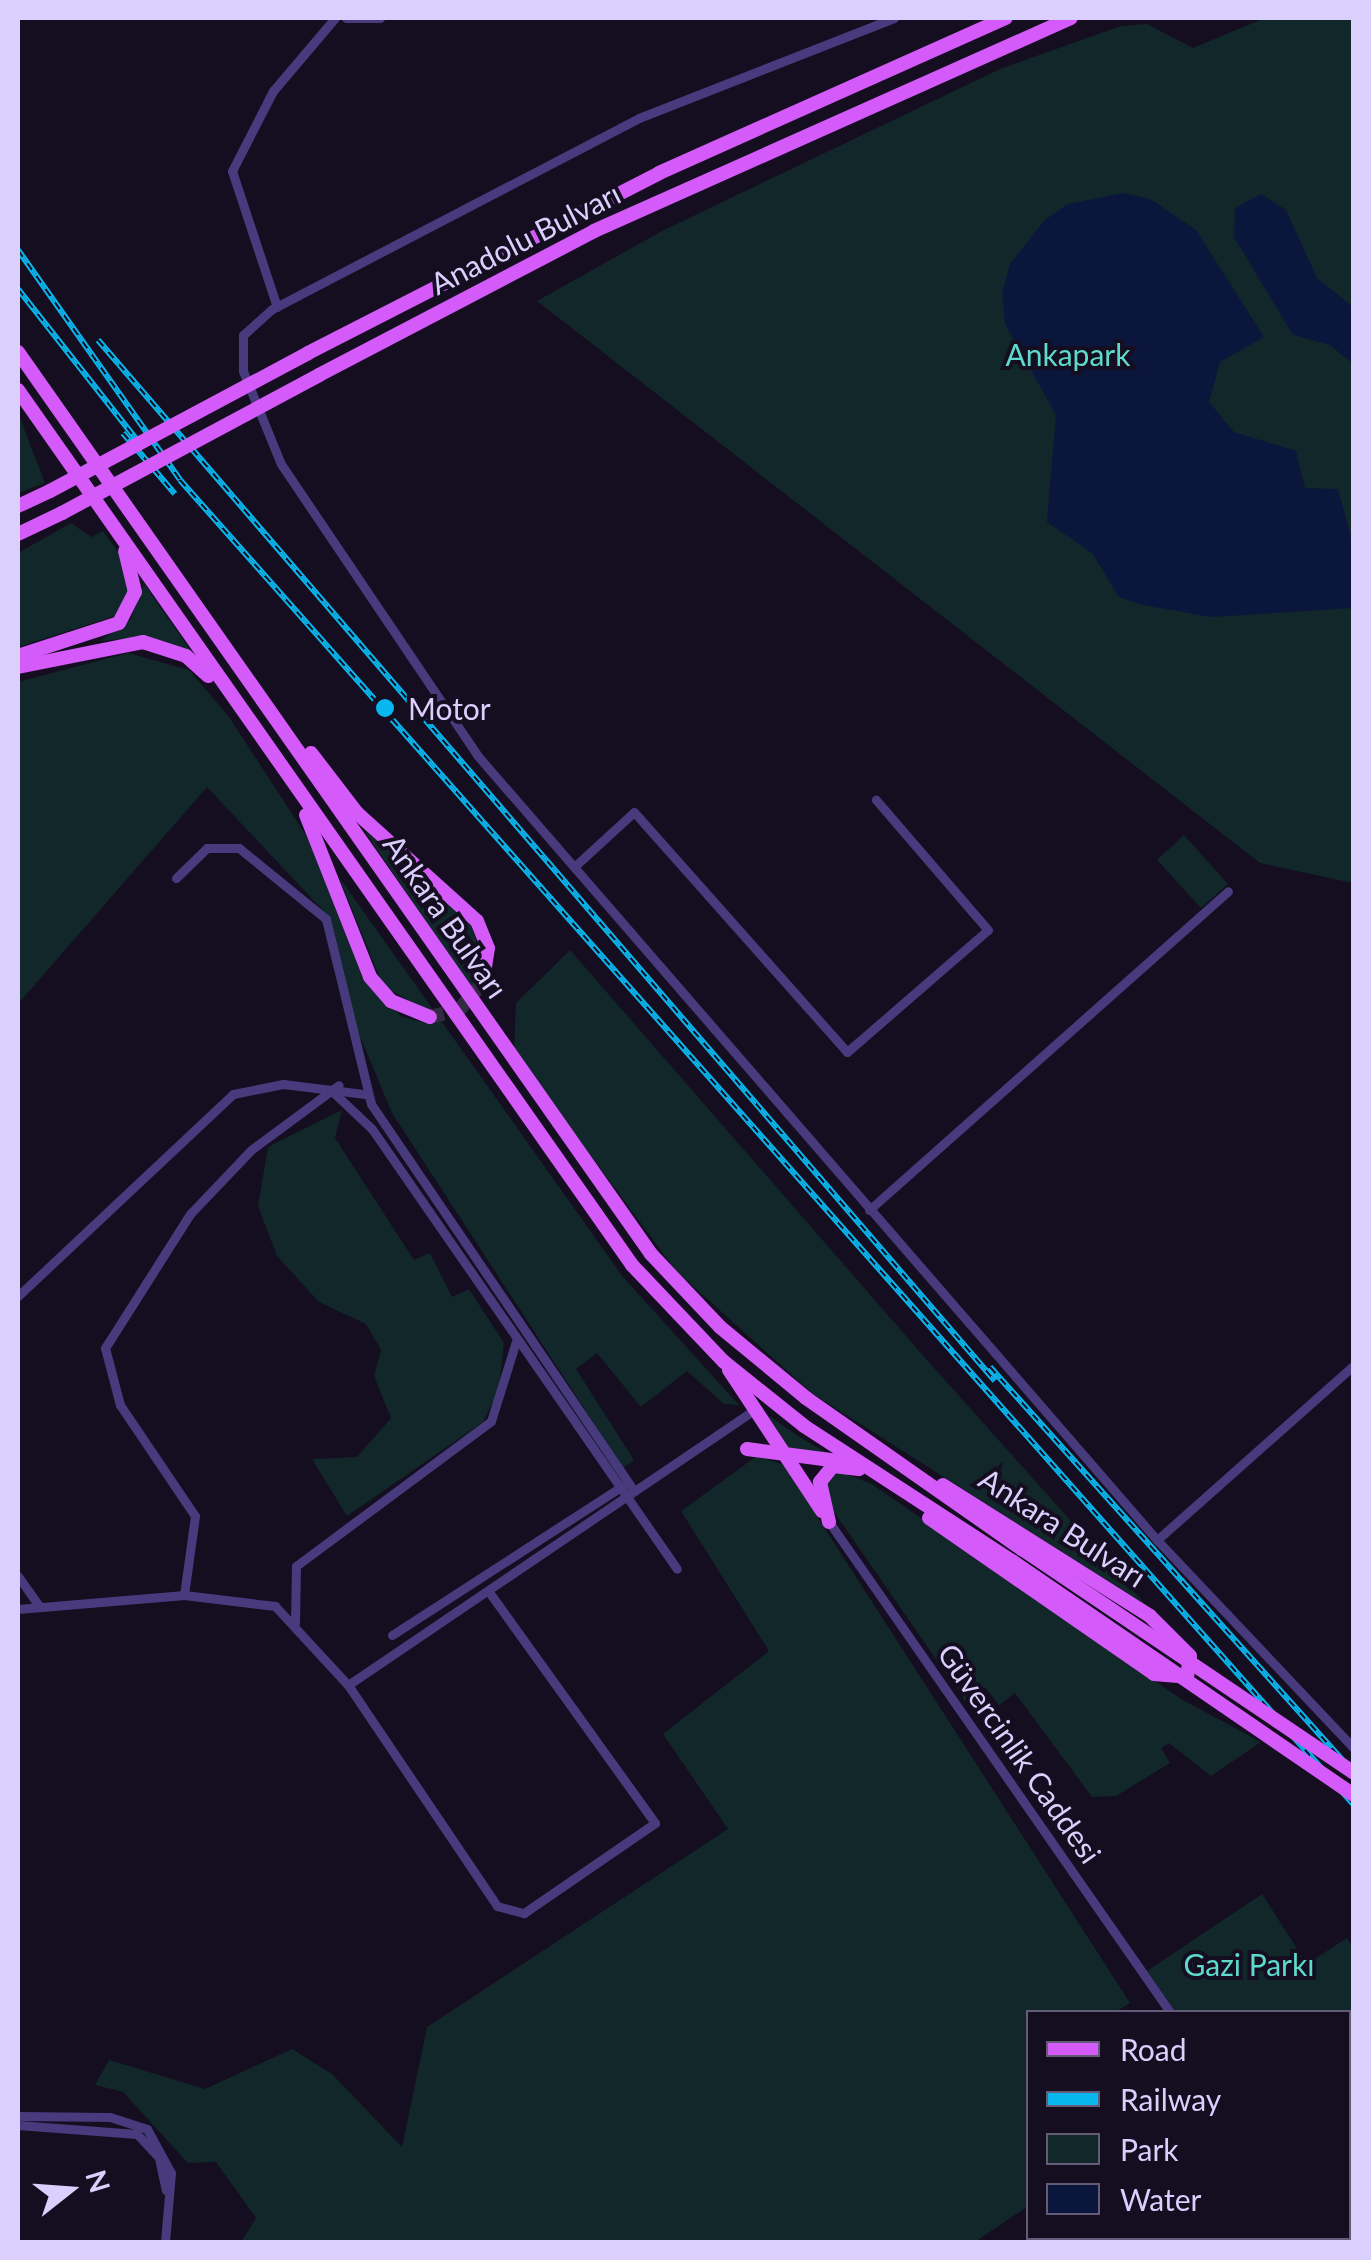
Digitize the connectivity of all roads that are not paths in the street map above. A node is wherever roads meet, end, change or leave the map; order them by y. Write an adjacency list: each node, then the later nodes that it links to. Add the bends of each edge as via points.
1 (334, 18): 8 (street, via 273,92 232,170)
2 (346, 18): 3 (street)
3 (380, 18)
4 (894, 18): 7 (street)
5 (1006, 18): 13 (main road, Anadolu Bulvarı, bridge, via 660,173)
6 (1071, 18): 15 (main road, Anadolu Bulvarı, bridge, via 628,216)
7 (872, 22): 8 (street, via 638,118)
8 (277, 307): 21 (street, via 249,326 241,353 282,464 477,756)
9 (18, 352): 17 (main road, Ankara Bulvarı)
10 (18, 390): 12 (main road, Ankara Bulvarı)
11 (18, 404): 12 (main road)
12 (46, 428): 14 (main road, Ankara Bulvarı)
13 (18, 506)
14 (118, 532): 16 (main road, via 135,581 126,614 102,634); 19 (main road, Ankara Bulvarı)
15 (20, 534)
16 (18, 656)
17 (236, 662): 24 (main road, via 357,813 477,920 488,948); 36 (main road, Ankara Bulvarı, via 651,1254 720,1328)
18 (18, 667): 19 (main road, via 122,642 172,649 197,663)
19 (281, 765): 25 (main road, via 370,977 391,1001); 31 (main road, Ankara Bulvarı, via 632,1265)
20 (876, 800): 21 (street, via 988,930 847,1052 634,812)
21 (574, 867): 28 (street)
22 (176, 878): 27 (street, via 207,848 238,848 326,920)
23 (1228, 891): 28 (street)
24 (482, 984)
25 (430, 1017)
26 (336, 1089): 27 (street); 29 (street, via 234,1094); 30 (street, via 372,1129); 46 (street, via 251,1150 190,1214 105,1348 120,1405 195,1516)
27 (367, 1095): 39 (street)
28 (869, 1210): 41 (street)
29 (18, 1296)
30 (516, 1341): 39 (street); 49 (street, via 490,1421 296,1566)
31 (723, 1361): 33 (main road); 38 (main road, Ankara Bulvarı)
32 (1354, 1365): 41 (street)
33 (754, 1410): 35 (main road); 39 (street)
34 (747, 1449): 35 (main road)
35 (783, 1455): 37 (main road); 40 (main road)
36 (889, 1456): 38 (main road, Ankara Bulvarı, via 1009,1520 1150,1616 1190,1656 1187,1677 1154,1674); 42 (main road, Ankara Bulvarı)
37 (853, 1465): 38 (main road); 40 (main road, via 833,1466 820,1482)
38 (891, 1485): 42 (main road, Ankara Bulvarı)
39 (626, 1490): 43 (street); 45 (street); 50 (street)
40 (829, 1522): 55 (street, Güvercinlik Caddesi)
41 (1157, 1540): 52 (street)
42 (1017, 1555): 53 (main road, Ankara Bulvarı, bridge); 54 (main road, Ankara Bulvarı, bridge)
43 (677, 1568)
44 (18, 1576): 47 (street)
45 (488, 1591): 51 (street); 51 (street, via 654,1822 524,1913 497,1906)
46 (184, 1595): 47 (street); 49 (street, via 275,1606)
47 (40, 1607): 48 (street)
48 (18, 1609)
49 (294, 1623): 51 (street)
50 (392, 1635)
51 (348, 1685)
52 (1354, 1748)
53 (1354, 1773)
54 (1354, 1794)
55 (1169, 2010)
56 (18, 2116): 58 (street, via 110,2118 147,2130 165,2151)
57 (18, 2125): 58 (street, via 137,2134 159,2158)
58 (168, 2196): 59 (street)
59 (165, 2242)

